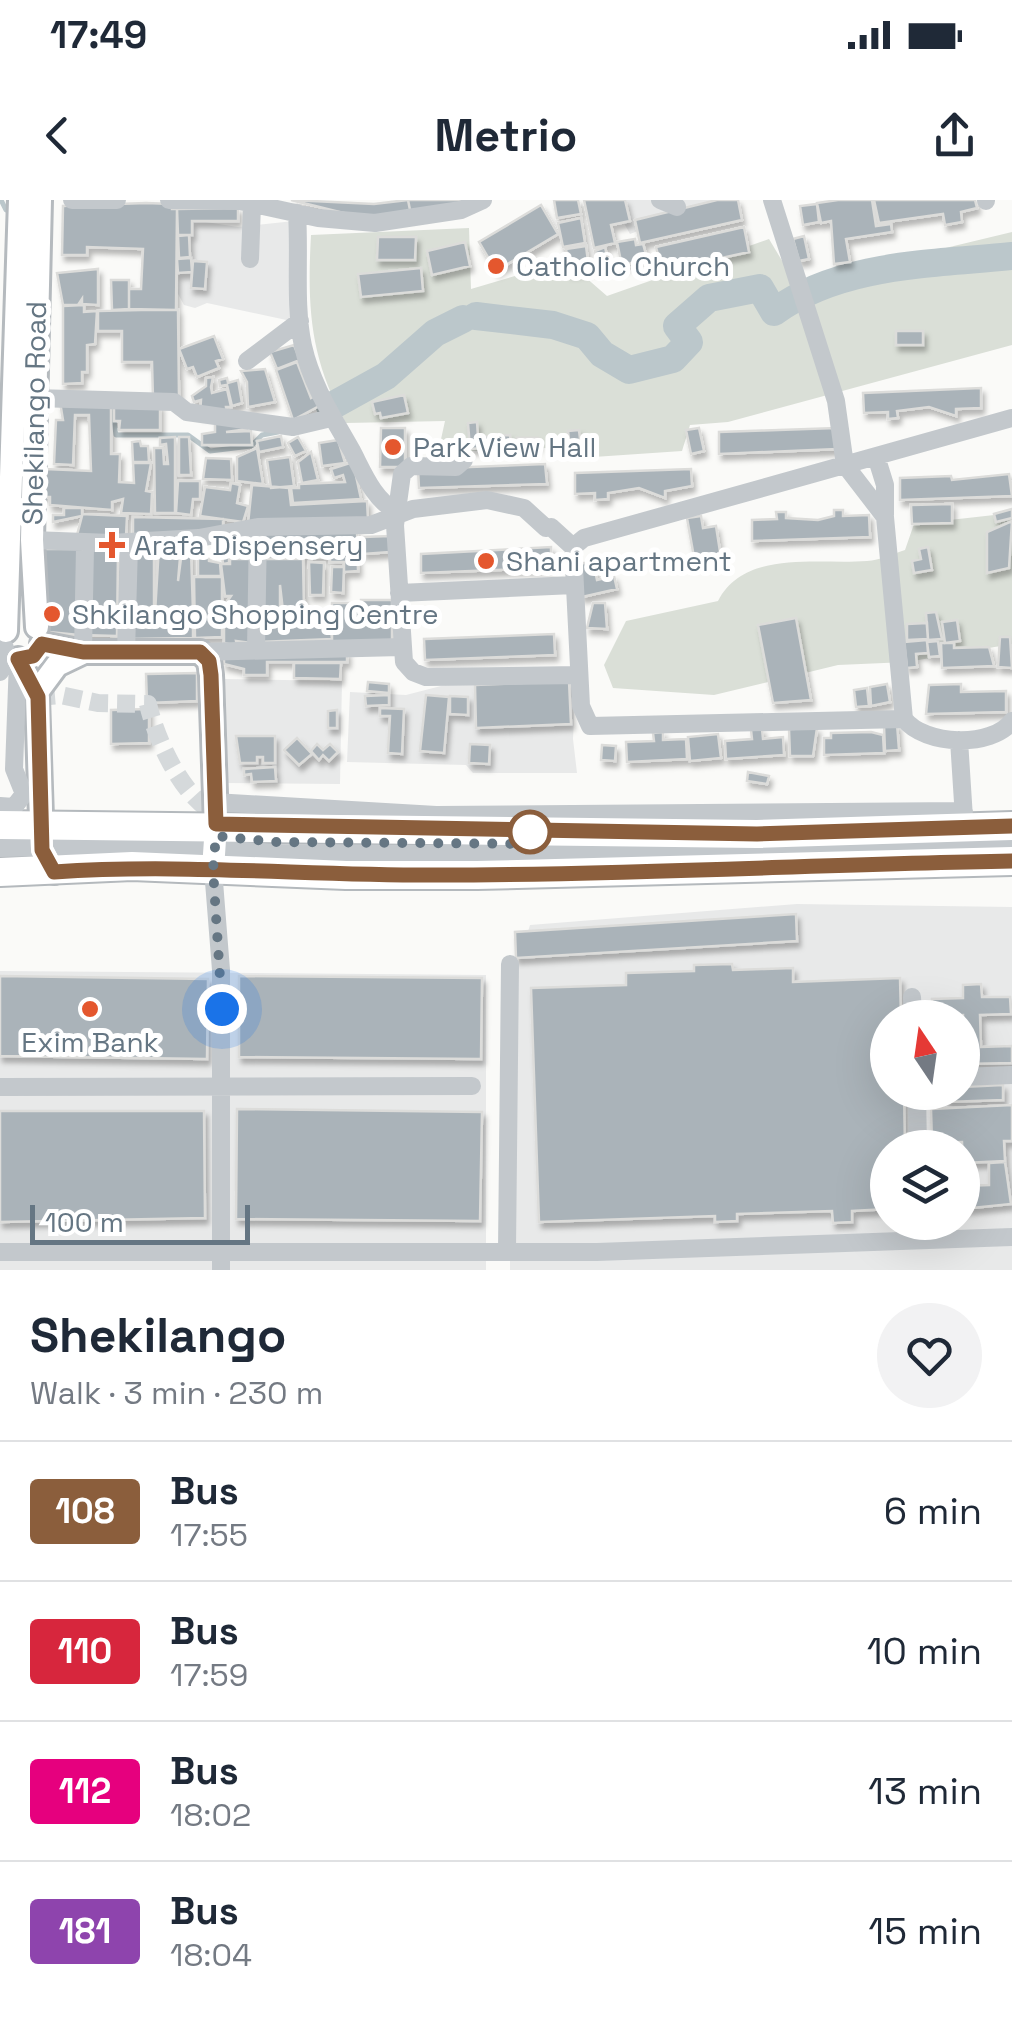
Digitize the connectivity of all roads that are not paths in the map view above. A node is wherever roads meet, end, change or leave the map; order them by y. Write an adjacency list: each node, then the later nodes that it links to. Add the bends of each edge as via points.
1 (20, 200): 11 (main road, Shekilango Road)
2 (40, 200): 14 (main road, Shekilango Road)
3 (72, 200): 4 (street)
4 (117, 200)
5 (169, 200): 8 (street)
6 (483, 200): 9 (street, via 461,210 375,223)
7 (772, 200): 19 (street, via 836,401)
8 (244, 202): 9 (street); 10 (street)
9 (297, 214): 12 (street)
10 (250, 259)
11 (8, 271): 22 (main road, Shekilango Road)
12 (300, 322): 13 (street); 15 (street)
13 (247, 361)
14 (35, 398): 15 (street, via 174,402 187,412 292,426); 25 (main road, Shekilango Road)
15 (331, 418): 20 (street, via 382,504)
16 (1012, 418): 17 (street)
17 (876, 456): 19 (street); 21 (street, via 885,485)
18 (464, 460): 20 (street, via 403,470)
19 (846, 464): 21 (street); 28 (street, via 584,538)
20 (397, 516): 23 (street, via 371,525); 28 (street, via 432,505 511,502); 30 (street)
21 (884, 516): 40 (street)
22 (4, 525): 34 (main road, Shekilango Road)
23 (258, 527): 24 (street); 33 (street)
24 (219, 535): 25 (street); 26 (street)
25 (32, 543): 27 (street); 31 (main road, Shekilango Road)
26 (129, 545): 27 (street); 37 (street)
27 (85, 547): 35 (street)
28 (573, 547): 29 (street)
29 (574, 585): 30 (street); 38 (street)
30 (398, 593): 32 (street)
31 (39, 636): 34 (main road, via 33,656); 34 (main road, via 20,621); 35 (main road)
32 (400, 647): 33 (street); 38 (street, via 419,676)
33 (256, 650): 36 (street)
34 (7, 652): 39 (main road); 43 (street, via 14,768 24,794 14,807)
35 (83, 652): 37 (main road); 39 (main road, via 58,665)
36 (200, 652): 37 (main road); 48 (main road, via 211,675)
37 (126, 654)
38 (579, 675): 40 (street, via 585,717 598,728)
39 (36, 692): 50 (main road)
40 (904, 719): 42 (street, via 926,735)
41 (1012, 721): 42 (street, via 996,735)
42 (960, 740): 44 (street)
43 (0, 806)
44 (964, 820): 46 (highway); 48 (highway, via 757,834 502,824)
45 (0, 826): 50 (highway)
46 (1012, 826)
47 (0, 835): 50 (street)
48 (215, 836): 49 (street, via 430,845); 50 (highway); 50 (highway, via 132,866); 51 (street, via 274,853); 53 (highway, via 458,875); 60 (street)
49 (1012, 838)
50 (45, 845): 52 (street); 54 (highway)
51 (1012, 846)
52 (0, 848)
53 (1012, 861)
54 (0, 872)
55 (510, 964): 65 (street)
56 (912, 997): 57 (street)
57 (912, 1000)
58 (1012, 1075): 59 (street)
59 (980, 1076)
60 (222, 1086): 61 (street); 62 (street); 67 (street)
61 (472, 1086)
62 (0, 1087)
63 (1012, 1237): 64 (street)
64 (920, 1243): 68 (street)
65 (508, 1250): 67 (street); 68 (street)
66 (0, 1252): 67 (street)
67 (220, 1261)
68 (598, 1261)

